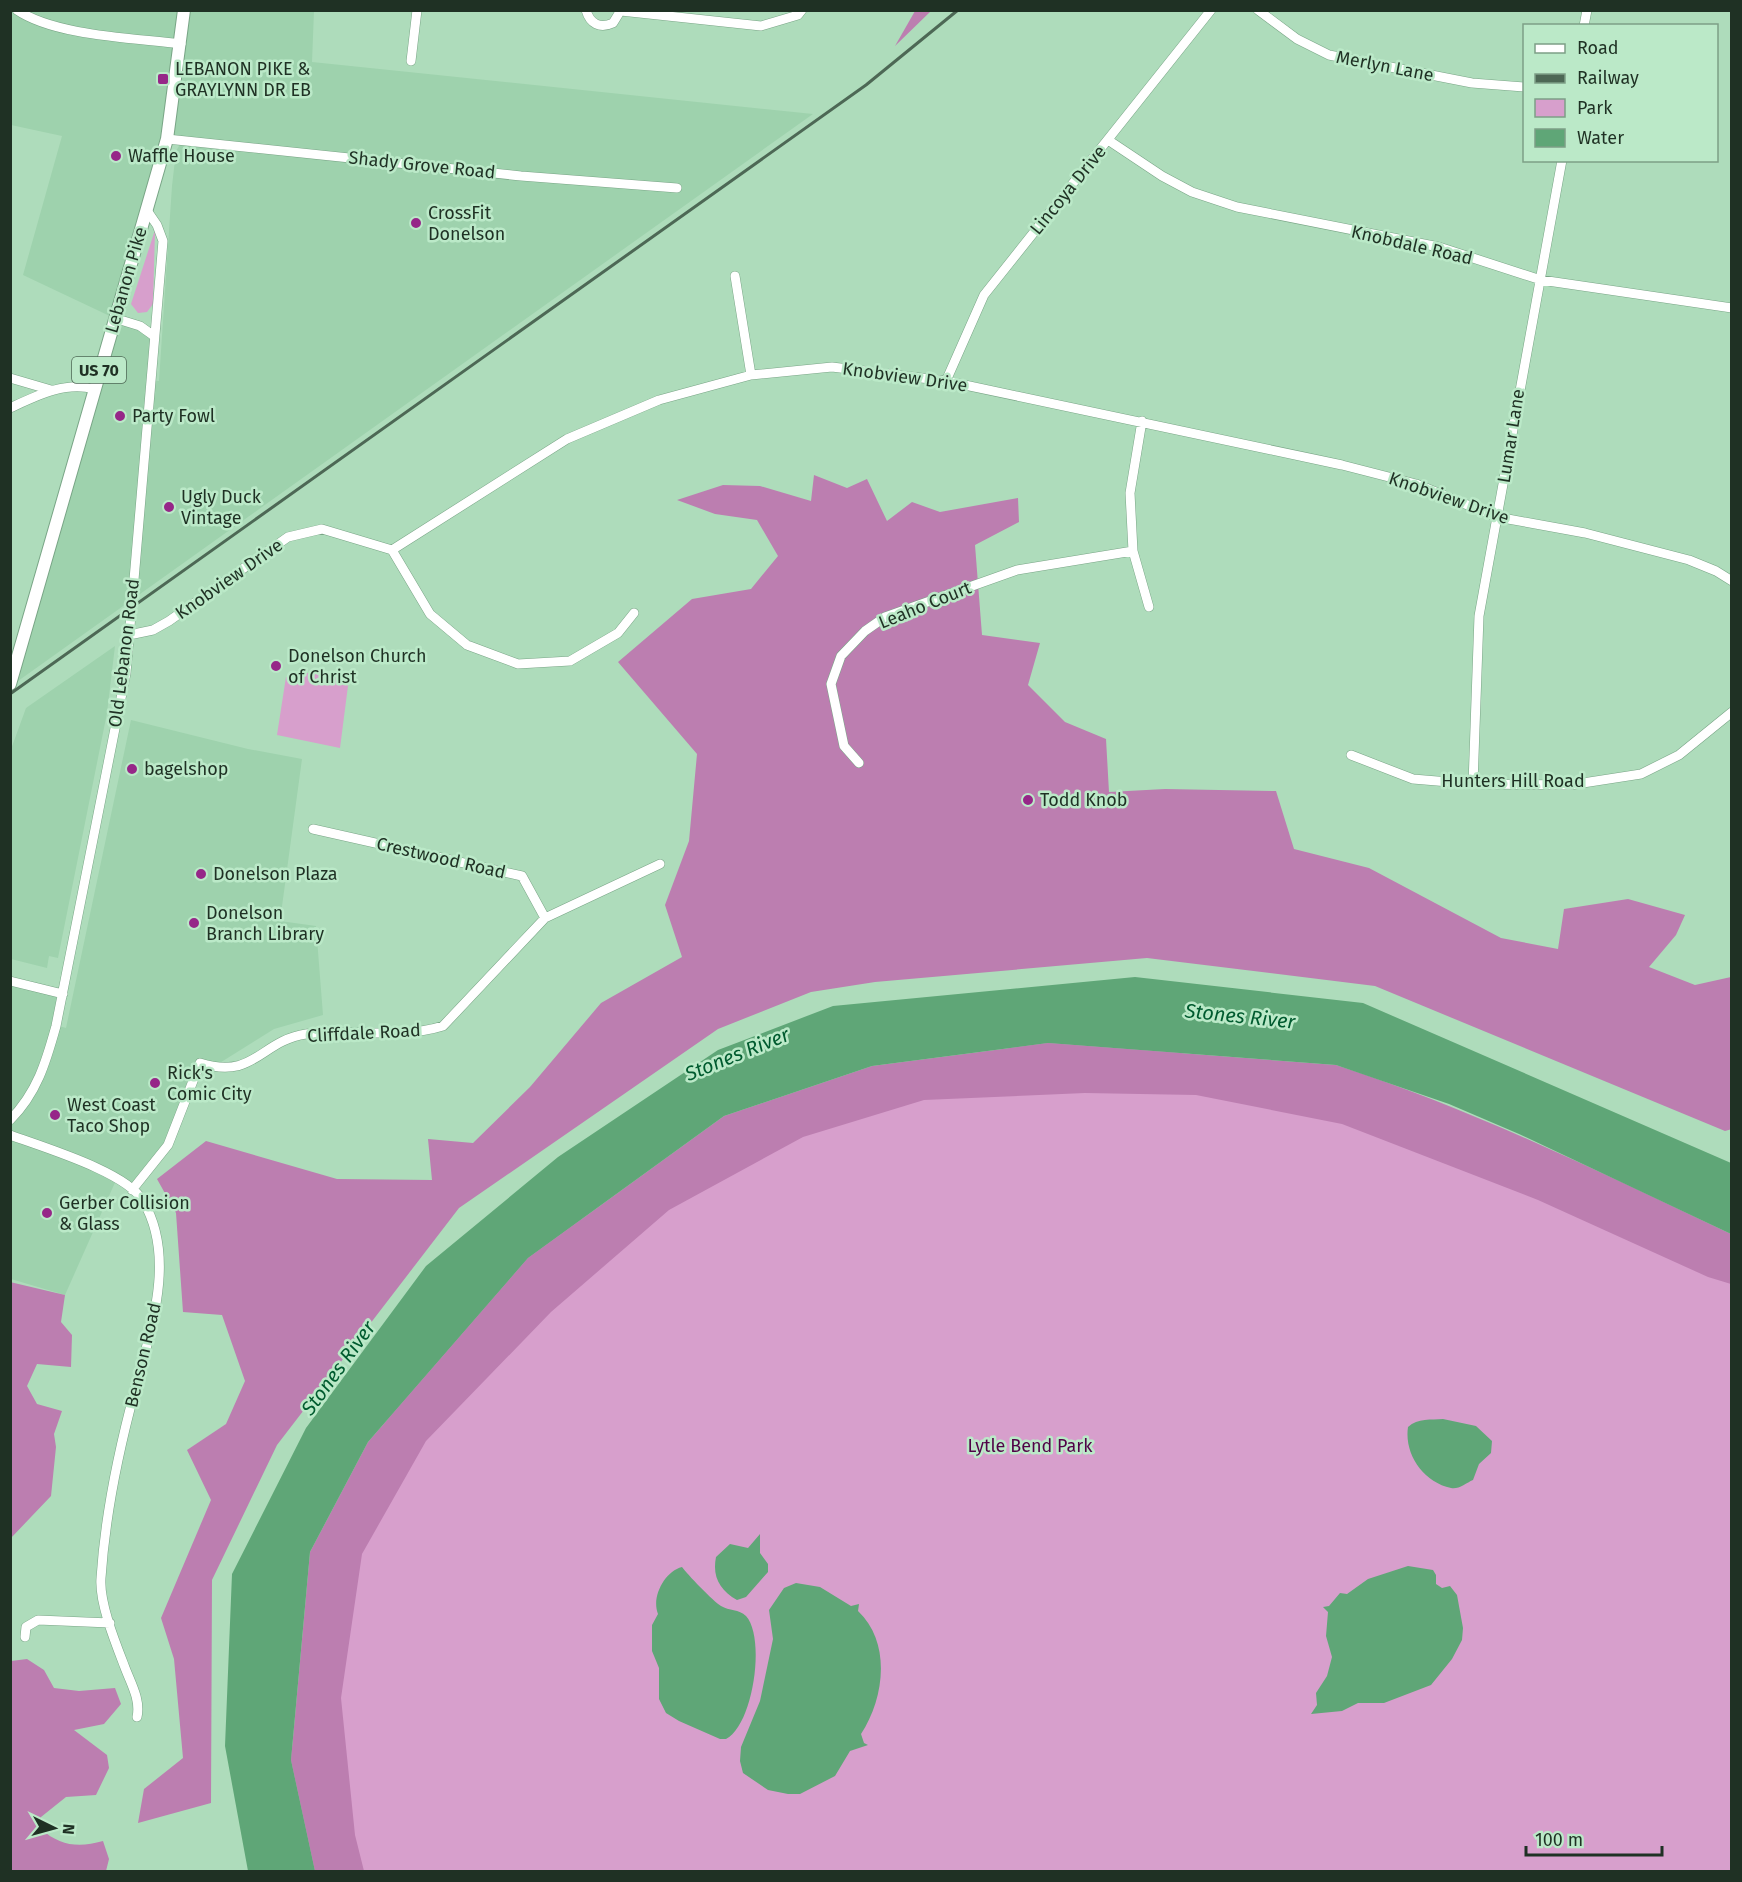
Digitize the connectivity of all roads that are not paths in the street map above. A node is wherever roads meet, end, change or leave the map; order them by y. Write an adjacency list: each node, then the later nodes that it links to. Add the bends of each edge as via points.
1 (17, 10): 9 (street, via 40,22 71,30)
2 (184, 10): 9 (main road, Lebanon Pike / US 70)
3 (417, 10): 10 (street)
4 (586, 10): 8 (street, via 591,21 602,26 613,23)
5 (802, 10): 8 (street, via 798,15 761,26)
6 (1210, 10): 13 (street, Lincoya Drive)
7 (1258, 10): 11 (street, Merlyn Lane, via 1297,39 1329,55 1473,83)
8 (621, 11)
9 (181, 44): 12 (main road, Lebanon Pike / US 70)
10 (411, 61)
11 (1523, 87)
12 (167, 139): 15 (street, Shady Grove Road); 16 (main road, Lebanon Pike / US 70)
13 (1108, 140): 18 (street, Knobdale Road, via 1192,192 1237,207 1439,247); 24 (street, Lincoya Drive, via 984,295)
14 (1562, 162): 18 (street, Lumar Lane)
15 (676, 188)
16 (146, 209): 20 (main road, Lebanon Pike / US 70); 21 (street, Old Lebanon Road, via 162,235)
17 (735, 276): 22 (street)
18 (1541, 280): 19 (street, Knobdale Road); 29 (street, Lumar Lane)
19 (1731, 308)
20 (114, 318): 21 (street, via 140,326); 25 (main road, Lebanon Pike / US 70)
21 (154, 336): 35 (street, Old Lebanon Road)
22 (751, 375): 24 (street, Knobview Drive, via 832,367); 30 (street, Knobview Drive, via 659,400 567,439)
23 (10, 378): 26 (street)
24 (946, 381): 28 (street, Knobview Drive)
25 (94, 389): 26 (street, via 81,386); 36 (main road, Lebanon Pike / US 70)
26 (51, 390): 27 (street)
27 (11, 405)
28 (1142, 421): 29 (street, Knobview Drive, via 1416,484); 31 (street, via 1130,493)
29 (1497, 518): 32 (street, Knobview Drive, via 1649,548 1689,560); 40 (street, Lumar Lane, via 1479,616)
30 (393, 550): 34 (street, via 430,614 466,645 518,664 570,661 618,633); 35 (street, Knobview Drive, via 322,529 288,537 169,621 153,630)
31 (1133, 551): 33 (street); 39 (street, Leaho Court, via 1017,570 885,617 865,631 841,657 831,684 844,746)
32 (1731, 581)
33 (1149, 607)
34 (634, 614)
35 (129, 635): 45 (street, Old Lebanon Road, via 117,725)
36 (10, 684)
37 (1731, 712): 40 (street, Hunters Hill Road, via 1679,755 1641,774 1570,785)
38 (1351, 756): 40 (street, Hunters Hill Road, via 1413,779)
39 (859, 763)
40 (1473, 784)
41 (313, 829): 43 (street, Crestwood Road, via 522,876)
42 (660, 864): 43 (street, Cliffdale Road)
43 (545, 918): 48 (street, Cliffdale Road, via 443,1026 421,1033 306,1034 288,1039 242,1066 227,1069 200,1063 168,1145)
44 (10, 981): 45 (street)
45 (63, 994): 46 (street, Old Lebanon Road, via 41,1077)
46 (10, 1120)
47 (10, 1135): 48 (street, Benson Road, via 101,1169)
48 (132, 1190): 49 (street, Benson Road, via 143,1199 161,1252 153,1326 135,1389 102,1555 100,1582)
49 (110, 1623): 50 (street, via 38,1620 26,1627); 51 (street, Benson Road, via 137,1699)
50 (25, 1636)
51 (136, 1717)

